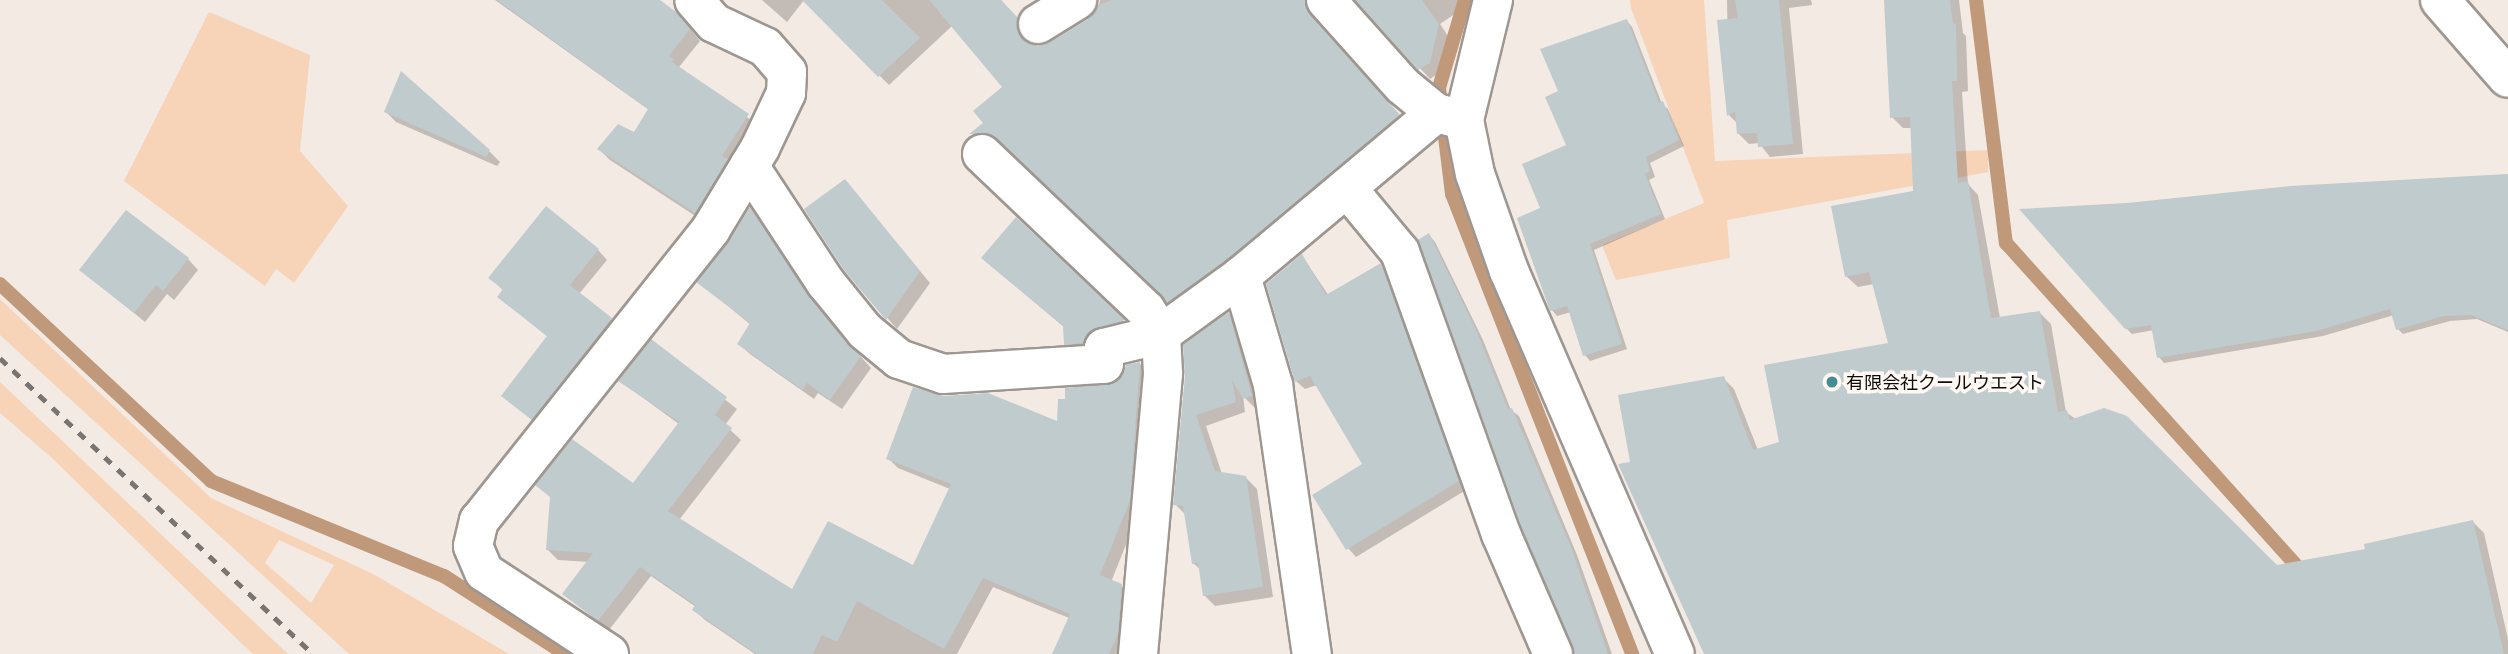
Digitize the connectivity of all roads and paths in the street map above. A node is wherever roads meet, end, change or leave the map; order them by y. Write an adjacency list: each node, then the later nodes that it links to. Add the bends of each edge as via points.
1 (694, 0): 10 (street, via 714,23 765,47 787,72 786,93)
2 (1077, 0): 6 (street)
3 (1326, 0): 8 (street, via 1404,86)
4 (1493, 0): 8 (street)
5 (2440, 0): 7 (street)
6 (1038, 24)
7 (2508, 78)
8 (1451, 117): 11 (street); 18 (street, via 1509,271)
9 (982, 154): 13 (street, via 1146,310)
10 (749, 166): 13 (street, via 825,284 865,331 899,359 943,374 1104,364 1104,348); 14 (street, via 711,229 479,521 473,546 484,572)
11 (1348, 188): 12 (street); 17 (street, via 1400,252 1501,534)
12 (1241, 276): 13 (street); 16 (street, via 1273,385)
13 (1161, 334): 15 (street, via 1163,374)
14 (609, 654)
15 (1138, 654)
16 (1312, 654)
17 (1553, 654)
18 (1675, 654)

